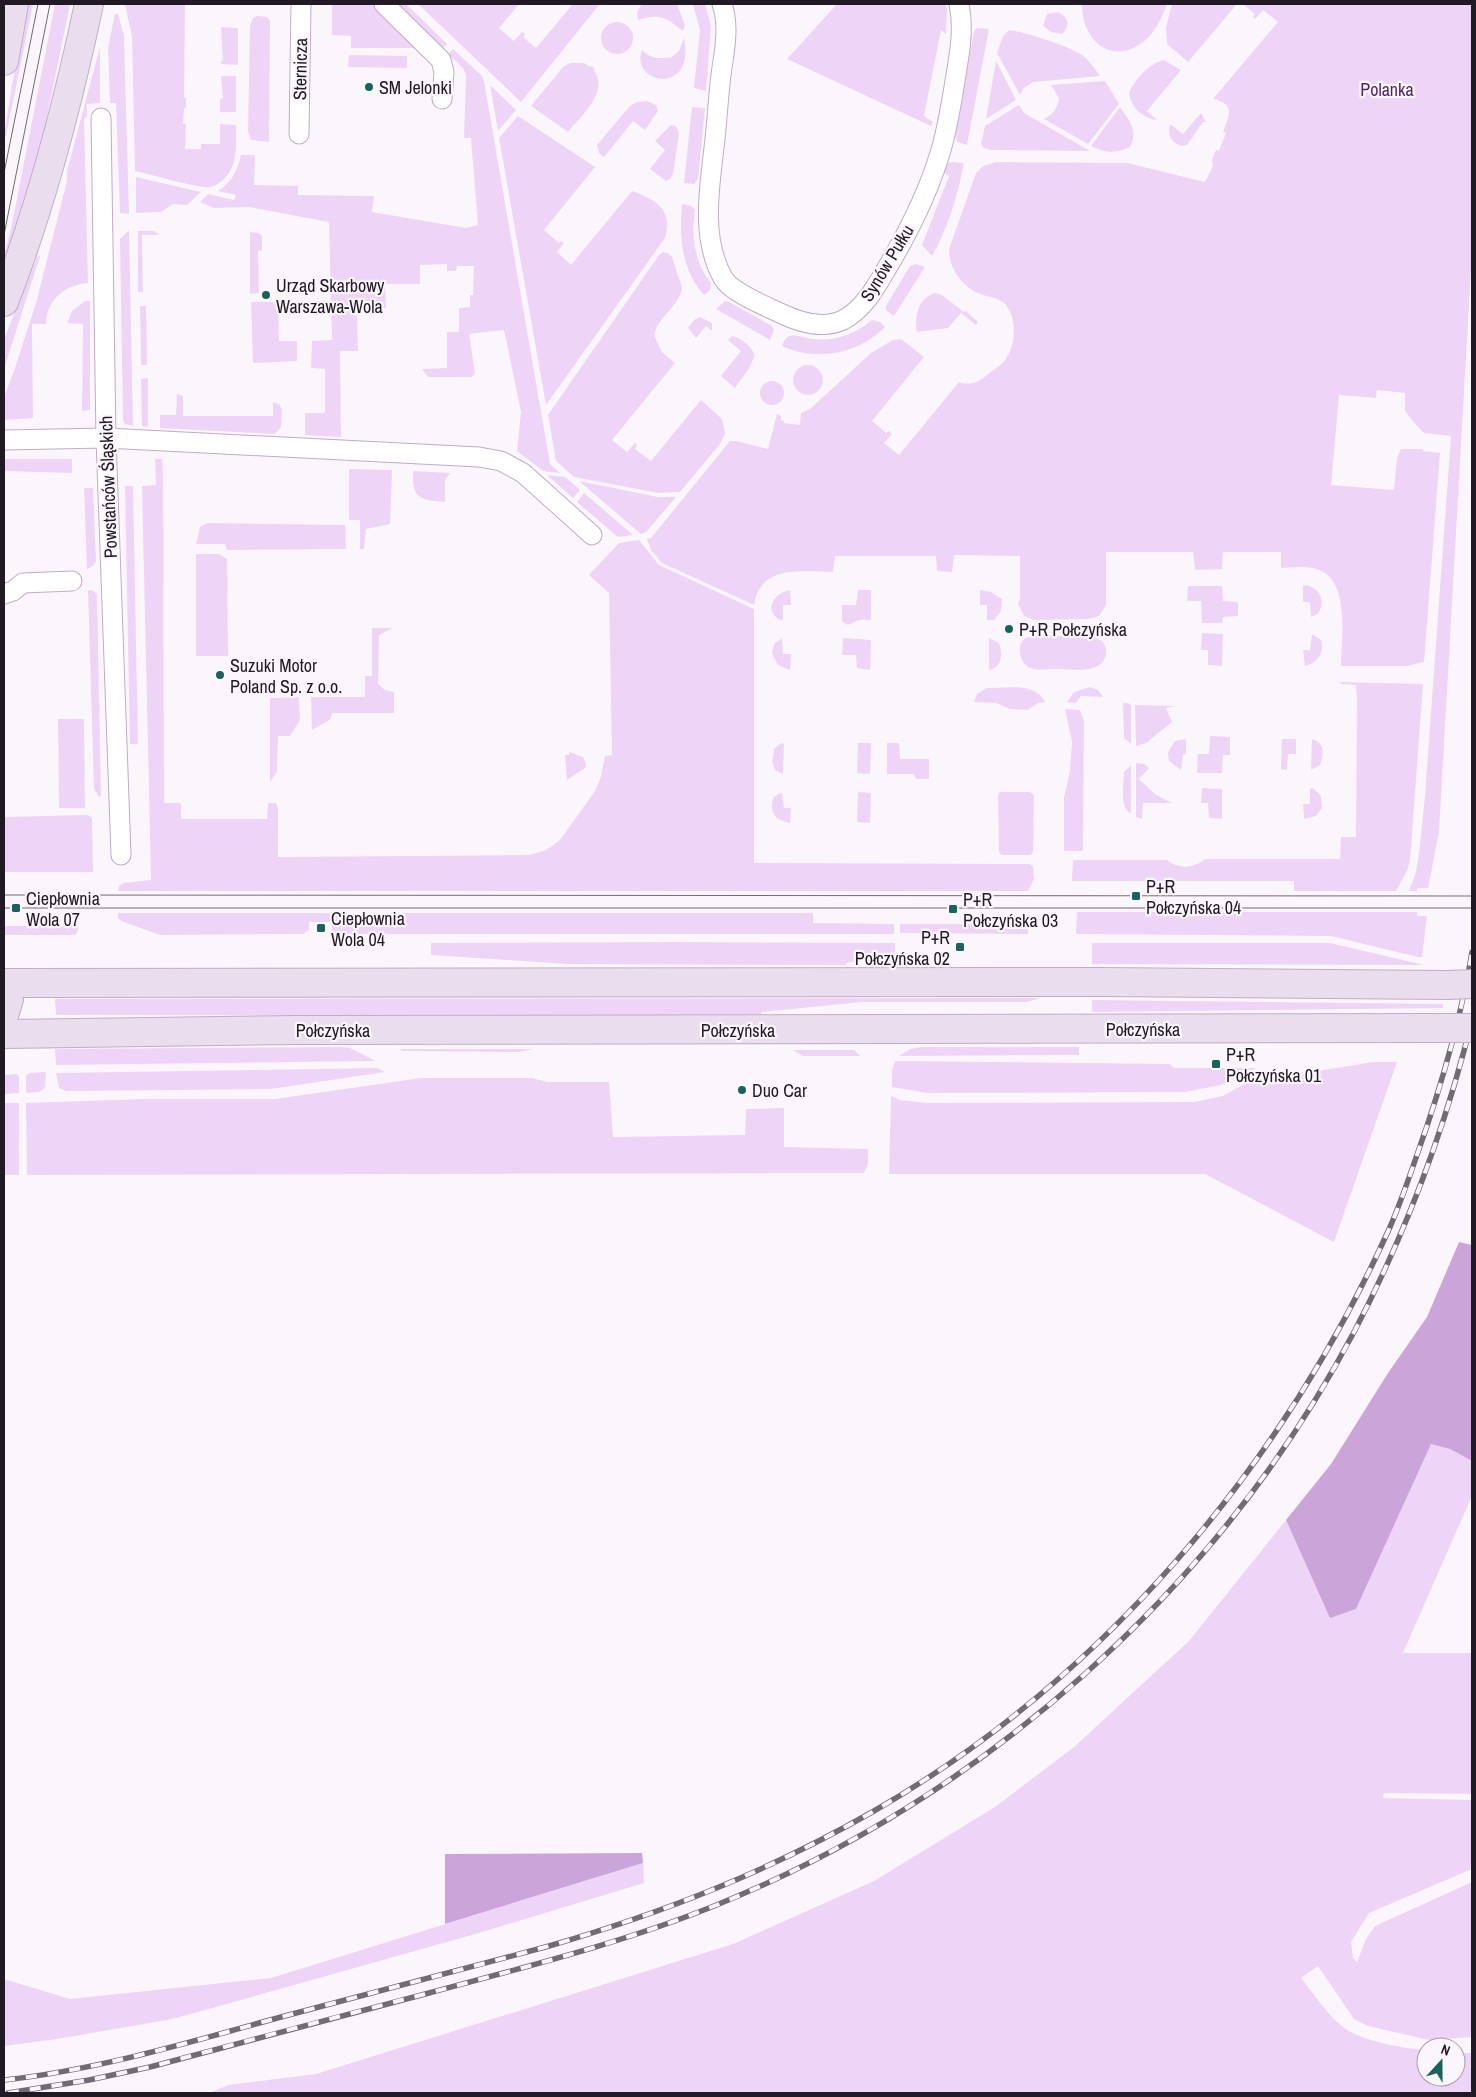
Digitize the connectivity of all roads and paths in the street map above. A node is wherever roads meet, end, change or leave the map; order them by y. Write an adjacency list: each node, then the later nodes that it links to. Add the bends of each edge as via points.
1 (14, 4): 7 (main road)
2 (89, 4): 11 (main road, via 39,202)
3 (300, 4): 10 (street, Sternicza)
4 (384, 4): 8 (street, via 441,60 444,72)
5 (722, 4): 6 (street, Synów Pułku, via 726,38 709,200 709,229 716,265 725,281 737,290 788,317 820,325 842,320 864,304 916,213 941,151 948,122 960,53 962,21)
6 (959, 4)
7 (4, 61)
8 (442, 100)
9 (101, 118): 12 (street, Powstańców Śląskich)
10 (299, 134)
11 (4, 302)
12 (106, 438): 13 (street); 14 (street, via 479,457 501,461 523,473); 17 (street, Powstańców Śląskich)
13 (4, 440)
14 (592, 535)
15 (72, 581): 16 (street, via 23,583)
16 (4, 594)
17 (120, 855)
18 (4, 983): 19 (main road, via 1102,982)
19 (1460, 985)
20 (4, 989): 21 (main road, via 8,999)
21 (4, 1016)
22 (1472, 1028): 23 (main road, Połczyńska, bridge, via 297,1030)
23 (4, 1034)

